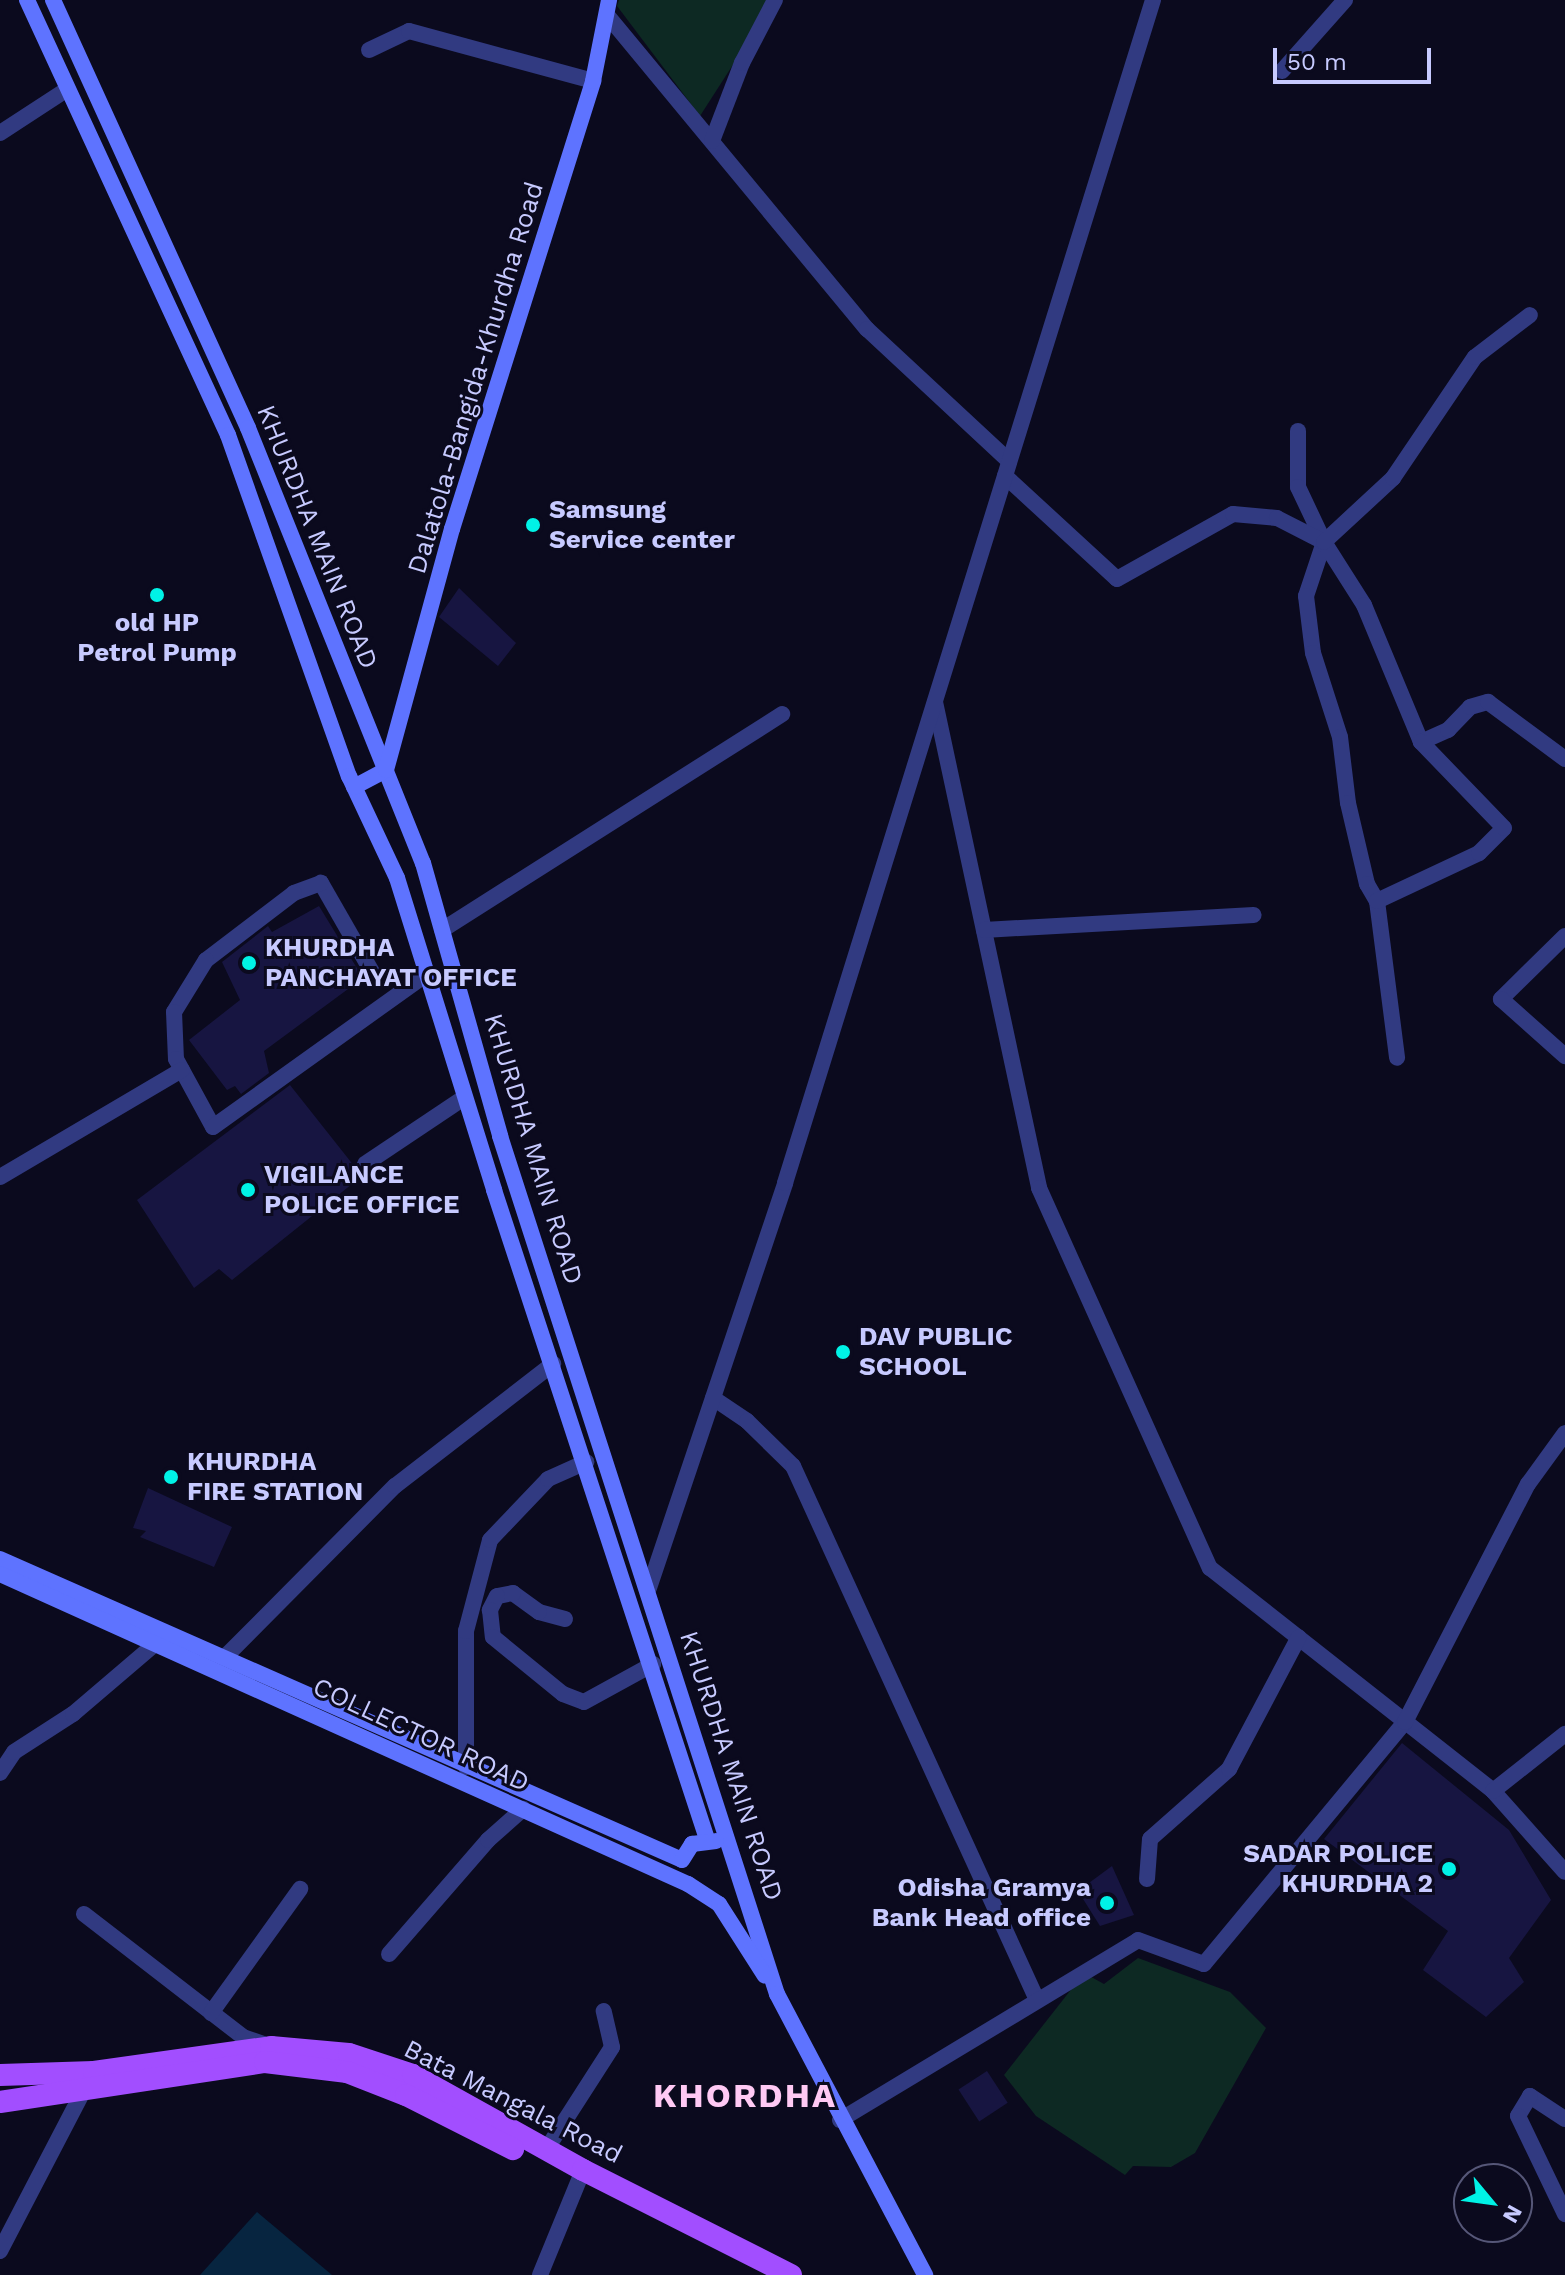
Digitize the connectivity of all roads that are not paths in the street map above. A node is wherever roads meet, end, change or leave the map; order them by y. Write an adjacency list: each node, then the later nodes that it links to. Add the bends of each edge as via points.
1 (27, 0): 10 (main road, KHURDHA MAIN ROAD)
2 (53, 0): 21 (main road, KHURDHA MAIN ROAD, via 248,428)
3 (775, 0): 12 (street, via 742,63)
4 (1153, 0): 15 (street)
5 (1345, 0): 8 (street)
6 (608, 8): 9 (main road, Dalatola-Bangida-Khurdha Road); 12 (street)
7 (369, 50): 9 (street, via 409,31)
8 (1282, 71)
9 (593, 81): 21 (main road, Dalatola-Bangida-Khurdha Road, via 452,529)
10 (66, 90): 11 (street); 22 (main road, KHURDHA MAIN ROAD, via 228,435)
11 (0, 133)
12 (712, 141): 15 (street, via 867,329)
13 (1530, 315): 16 (street, via 1475,357 1393,478)
14 (1298, 431): 16 (street, via 1298,487)
15 (1007, 469): 16 (street, via 1117,579 1233,514 1277,518); 17 (street)
16 (1324, 542): 19 (street, via 1364,605); 23 (street, via 1306,596 1313,653 1340,737 1348,803 1367,884)
17 (935, 699): 26 (street); 37 (street)
18 (782, 714): 25 (street)
19 (1421, 742): 20 (street, via 1448,730 1470,707 1488,702); 23 (street, via 1504,828 1479,853)
20 (1565, 759)
21 (386, 770): 22 (main road); 25 (main road, KHURDHA MAIN ROAD, via 423,863)
22 (354, 787): 29 (main road, KHURDHA MAIN ROAD, via 397,878)
23 (1377, 901): 31 (street)
24 (1254, 915): 26 (street)
25 (442, 930): 42 (main road, KHURDHA MAIN ROAD, via 500,1136)
26 (984, 930): 45 (street, via 1039,1188 1210,1568)
27 (1565, 936): 30 (street, via 1501,999)
28 (372, 972): 32 (street, via 321,883 294,893 206,960 174,1012 176,1059)
29 (427, 974): 32 (street, via 213,1127); 33 (main road, KHURDHA MAIN ROAD)
30 (1565, 1056)
31 (1397, 1058)
32 (182, 1070): 35 (street)
33 (465, 1097): 34 (street); 36 (main road, KHURDHA MAIN ROAD)
34 (365, 1164)
35 (0, 1177)
36 (553, 1364): 39 (main road, KHURDHA MAIN ROAD); 47 (street, via 395,1486)
37 (713, 1398): 42 (street); 67 (street, via 747,1421 793,1466)
38 (1565, 1433): 49 (street, via 1528,1484)
39 (586, 1462): 48 (main road, KHURDHA MAIN ROAD); 51 (street, via 548,1479 490,1540 466,1631)
40 (0, 1559): 43 (main road, COLLECTOR ROAD)
41 (0, 1574): 43 (main road, COLLECTOR ROAD)
42 (649, 1588): 56 (main road, KHURDHA MAIN ROAD)
43 (96, 1608): 46 (main road, COLLECTOR ROAD); 47 (main road, COLLECTOR ROAD)
44 (565, 1619): 48 (street, via 539,1612 513,1593 497,1596 490,1610 493,1637 563,1694 584,1702)
45 (1299, 1637): 49 (street); 59 (street, via 1229,1769 1150,1839)
46 (156, 1643): 52 (street, via 73,1714 14,1752); 54 (main road, COLLECTOR ROAD)
47 (226, 1656): 51 (main road, COLLECTOR ROAD)
48 (653, 1664): 55 (main road, KHURDHA MAIN ROAD)
49 (1405, 1722): 53 (street); 67 (street, via 1204,1964 1138,1940)
50 (1565, 1734): 53 (street)
51 (466, 1767): 57 (main road, COLLECTOR ROAD)
52 (0, 1773)
53 (1493, 1791): 58 (street)
54 (523, 1809): 61 (main road, COLLECTOR ROAD); 65 (street, via 488,1840)
55 (707, 1839): 56 (main road); 57 (main road, via 692,1844)
56 (734, 1852): 60 (main road, KHURDHA MAIN ROAD)
57 (682, 1860): 61 (main road)
58 (1565, 1872)
59 (1147, 1879)
60 (743, 1880): 63 (main road); 66 (main road, KHURDHA MAIN ROAD)
61 (688, 1884): 63 (main road, COLLECTOR ROAD)
62 (300, 1889): 69 (street)
63 (719, 1904): 66 (main road, COLLECTOR ROAD)
64 (84, 1914): 69 (street)
65 (389, 1954)
66 (777, 1994): 75 (main road, KHURDHA MAIN ROAD)
67 (1037, 2000): 75 (street)
68 (604, 2011): 76 (street, via 612,2047)
69 (211, 2013): 70 (street, via 243,2037)
70 (271, 2047): 72 (main road, Bata Mangala Road); 76 (main road, Bata Mangala Road, via 349,2054 413,2075)
71 (0, 2075): 72 (main road, Bata Mangala Road)
72 (89, 2082): 73 (main road, Bata Mangala Road); 77 (main road, Bata Mangala Road, via 265,2062 347,2072); 79 (street)
73 (0, 2102)
74 (1565, 2119): 78 (street, via 1530,2096 1518,2116)
75 (840, 2120): 83 (main road, KHURDHA MAIN ROAD)
76 (546, 2150): 77 (main road, Bata Mangala Road)
77 (581, 2176): 80 (street); 81 (main road, Bata Mangala Road); 82 (main road, Bata Mangala Road)
78 (1565, 2214)
79 (0, 2251)
80 (540, 2275)
81 (769, 2275)
82 (791, 2275)
83 (925, 2275)

